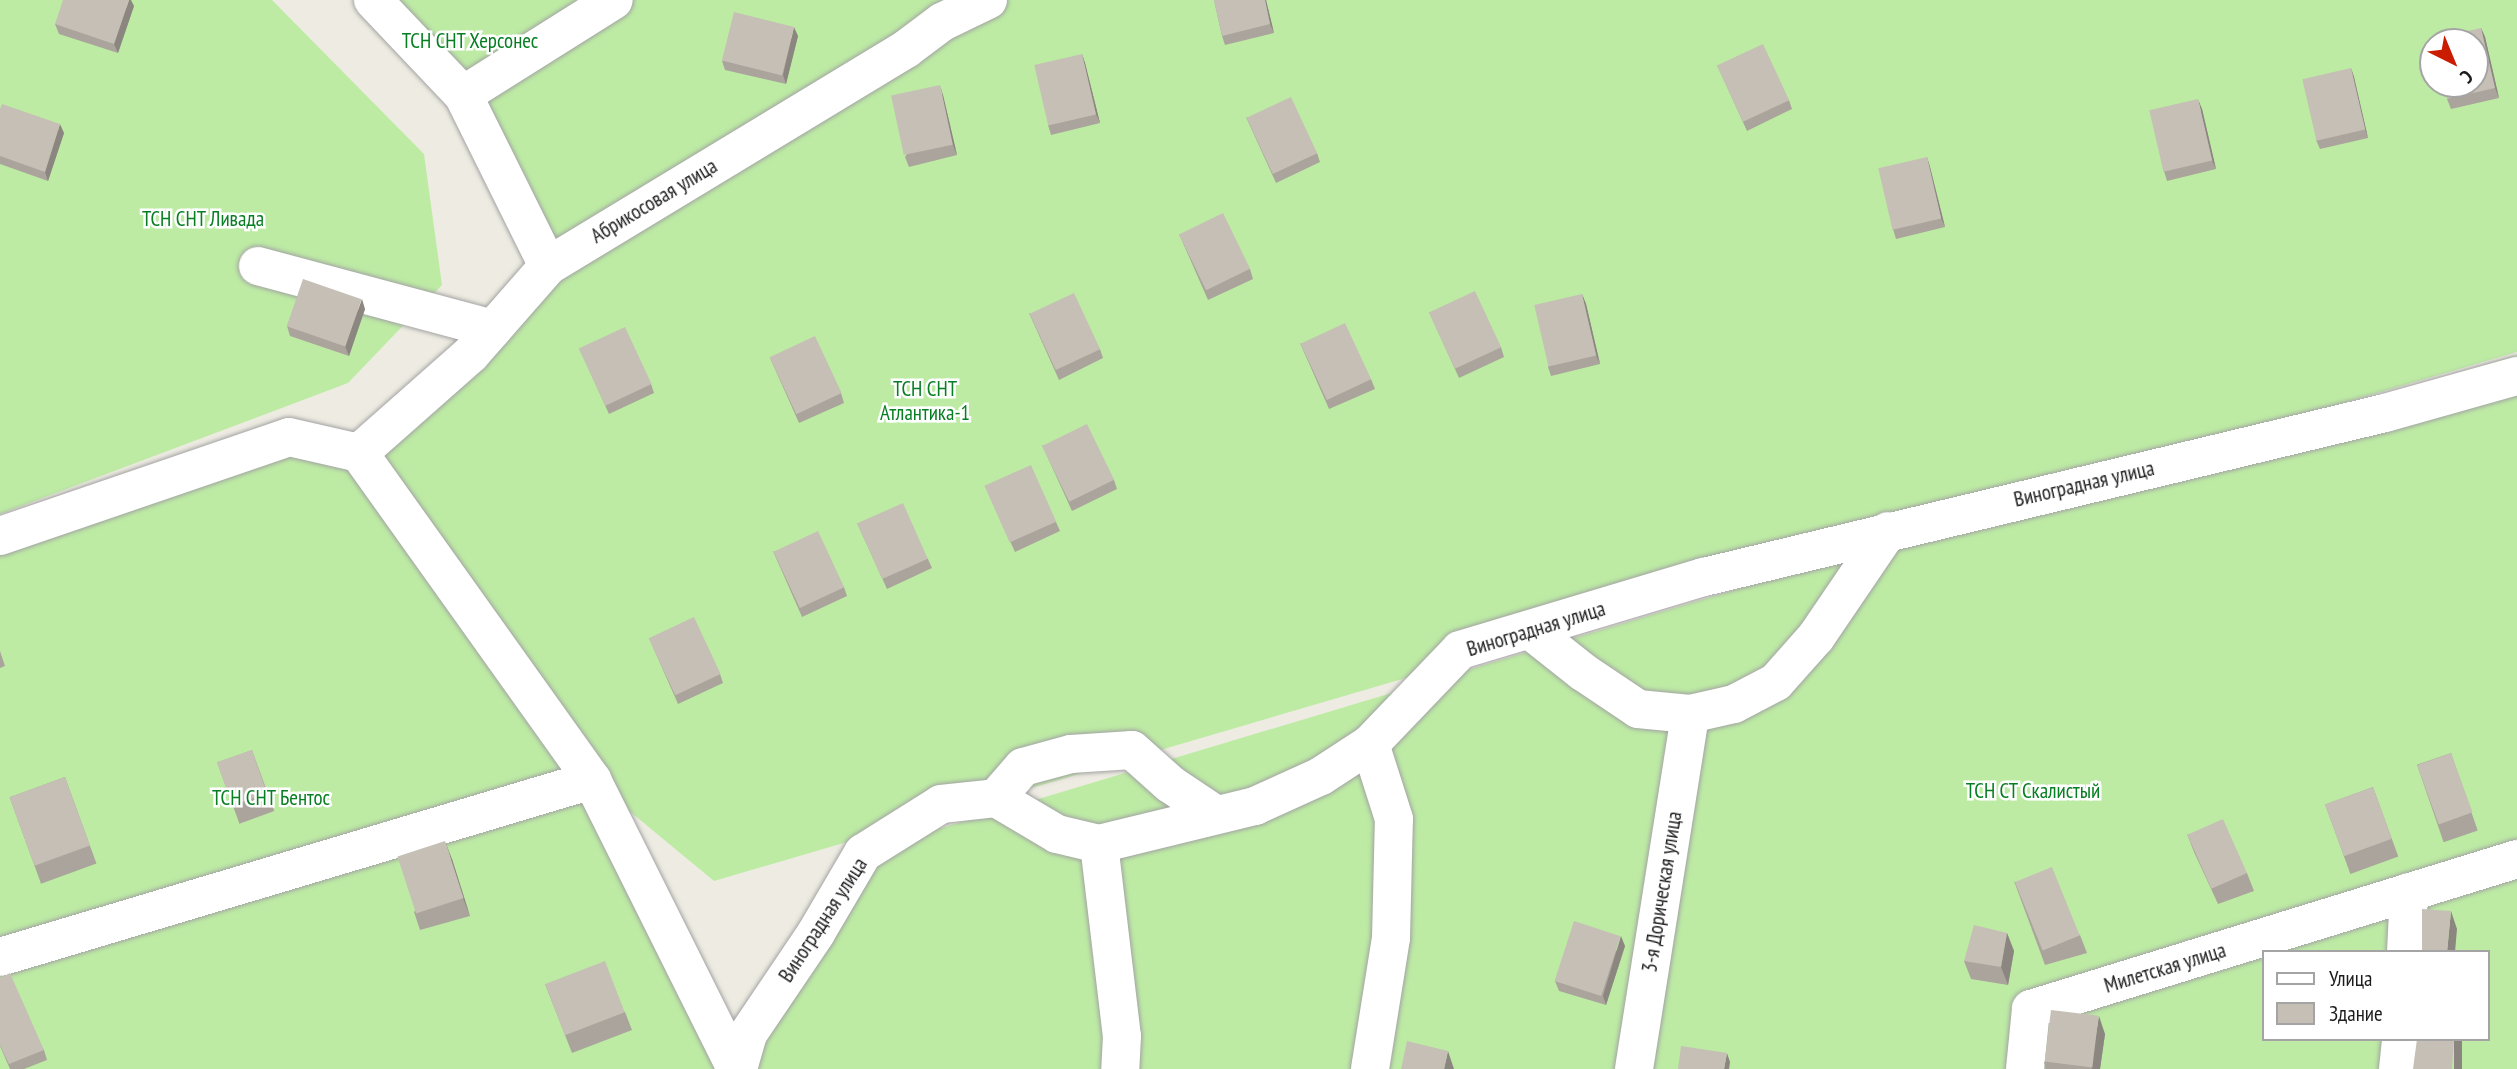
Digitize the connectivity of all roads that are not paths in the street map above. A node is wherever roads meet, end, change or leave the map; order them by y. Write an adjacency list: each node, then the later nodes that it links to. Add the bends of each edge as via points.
1 (373, 0): 4 (lane)
2 (614, 0): 4 (lane)
3 (988, 0): 6 (lane, Абрикосовая улица, via 942,22 906,49)
4 (463, 95): 6 (lane)
5 (258, 266): 7 (lane)
6 (548, 266): 7 (lane, Абрикосовая улица)
7 (493, 329): 9 (lane, Абрикосовая улица)
8 (2517, 376): 10 (lane, Виноградная улица, via 2385,413)
9 (359, 453): 11 (lane, via 289,438); 15 (lane)
10 (1888, 531): 12 (lane, Виноградная улица, via 1704,578); 13 (lane, via 1816,637 1776,682 1734,704)
11 (0, 536)
12 (1530, 630): 13 (lane, via 1638,709); 14 (lane, Виноградная улица, via 1460,650)
13 (1690, 714): 27 (lane, 3-я Дорическая улица)
14 (1370, 744): 17 (lane, Виноградная улица, via 1321,776 1255,806); 26 (lane, via 1394,819 1391,938)
15 (592, 780): 22 (lane); 24 (lane)
16 (996, 797): 17 (lane, via 1023,767 1071,754 1132,750 1170,784); 18 (lane, Виноградная улица, via 1057,834); 24 (lane, Виноградная улица, via 941,804 863,853 748,1034)
17 (1215, 814): 18 (lane, Виноградная улица)
18 (1100, 844): 25 (lane, via 1122,1035)
19 (2517, 859): 20 (lane, Милетская улица)
20 (2409, 892): 21 (lane); 28 (lane, Милетская улица, via 2031,1009)
21 (2406, 950)
22 (0, 957)
23 (2401, 1041): 29 (lane)
24 (737, 1069)
25 (1120, 1069)
26 (1370, 1069)
27 (1634, 1069)
28 (2025, 1069)
29 (2398, 1069)

